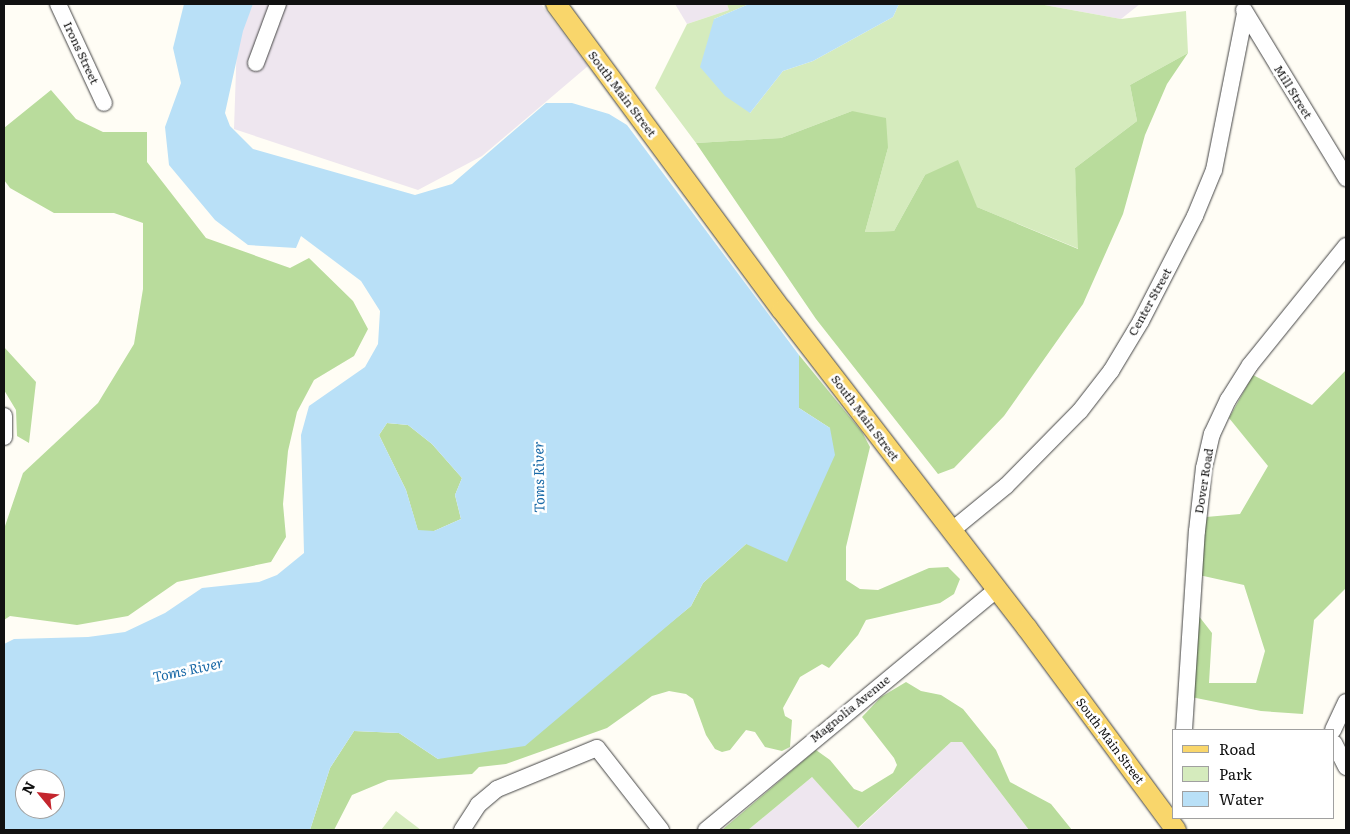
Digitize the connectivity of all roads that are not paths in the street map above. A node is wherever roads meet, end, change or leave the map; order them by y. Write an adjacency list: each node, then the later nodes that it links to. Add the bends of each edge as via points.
1 (58, 4): 6 (street, Irons Street)
2 (278, 4): 5 (street)
3 (556, 4): 11 (main road, South Main Street, via 782,310)
4 (1244, 9): 7 (street, Mill Street); 11 (street, Center Street, via 1214,170 1196,216 1140,321 1111,371 1080,411 1006,486)
5 (256, 63)
6 (104, 102)
7 (1346, 178)
8 (1346, 246): 15 (street, Dover Road, via 1250,365 1212,434 1204,468 1197,531)
9 (4, 416): 10 (street)
10 (4, 437)
11 (951, 531): 12 (main road, South Main Street)
12 (996, 590): 20 (street, Magnolia Avenue); 21 (main road, South Main Street)
13 (1346, 702): 14 (street)
14 (1333, 728)
15 (1184, 729)
16 (1335, 746): 17 (street)
17 (1346, 767)
18 (462, 830): 19 (street, via 478,805 497,789 597,748)
19 (661, 830)
20 (706, 830)
21 (1177, 830)

